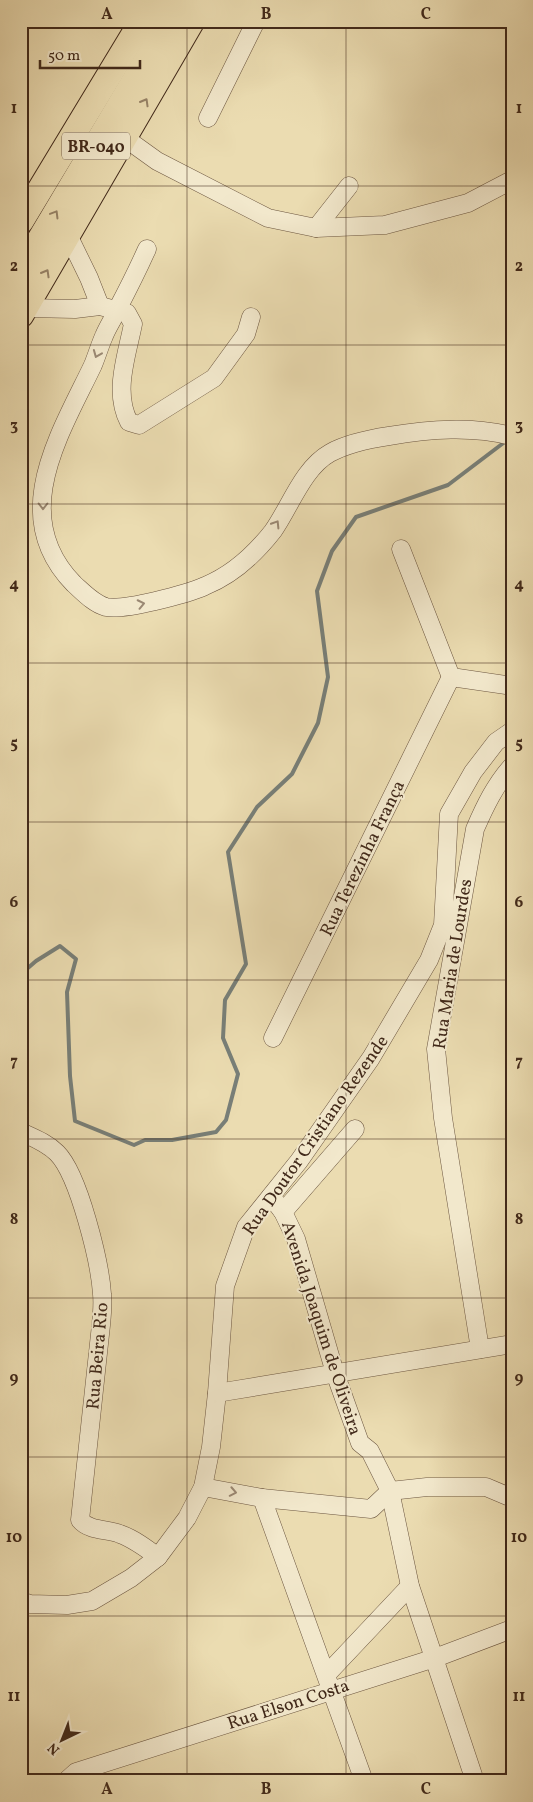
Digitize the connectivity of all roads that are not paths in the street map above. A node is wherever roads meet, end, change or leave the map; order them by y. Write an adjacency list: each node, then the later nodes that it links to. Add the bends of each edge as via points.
1 (142, 21): 9 (highway, BR-040)
2 (170, 21): 13 (highway, BR-040, one-way to 2)
3 (192, 21): 6 (highway, one-way to 3)
4 (256, 21): 5 (street)
5 (208, 118)
6 (125, 138): 10 (street, via 157,161 268,218); 11 (highway)
7 (512, 180): 10 (street, via 468,203 385,225)
8 (349, 186): 10 (street)
9 (21, 221)
10 (316, 228)
11 (68, 235): 14 (street); 16 (highway, one-way to 11)
12 (147, 249): 15 (street)
13 (21, 271)
14 (100, 306): 15 (street); 16 (street)
15 (118, 310): 17 (street, via 126,313 133,324 121,396 124,412 129,422 140,425 214,378 246,334); 18 (street, one-way to 18, via 65,419 49,461 42,498 43,530 51,554 86,596 104,607 140,604 204,586 232,571 252,555 273,530 309,472 329,454 361,441 414,431 456,429)
16 (23, 312)
17 (251, 317)
18 (512, 436)
19 (401, 549): 20 (street)
20 (451, 677): 21 (street); 24 (street, Rua Terezinha França)
21 (512, 686)
22 (512, 731): 27 (street, Rua Doutor Cristiano Rezende, via 496,742 473,772 449,814 443,925 429,960 371,1058)
23 (512, 766): 30 (street, Rua Maria de Lourdes, via 486,802 475,829 436,1049 442,1118)
24 (273, 1038)
25 (355, 1129): 28 (street, Avenida Joaquim de Oliveira)
26 (21, 1132): 37 (street, Rua Beira Rio, via 58,1153 68,1168 96,1252 102,1294 100,1334 80,1520 88,1527 120,1533)
27 (271, 1196): 28 (street, Avenida Joaquim de Oliveira); 32 (street, Rua Doutor Cristiano Rezende, via 246,1227 225,1286)
28 (283, 1212): 31 (street, Avenida Joaquim de Oliveira, via 296,1239)
29 (512, 1344): 30 (street)
30 (480, 1349): 31 (street)
31 (335, 1373): 32 (street); 34 (street, Avenida Joaquim de Oliveira, via 360,1443 370,1451)
32 (217, 1393): 33 (street, Rua Doutor Cristiano Rezende)
33 (203, 1487): 35 (street, one-way to 35); 37 (street, Rua Doutor Cristiano Rezende, via 188,1518)
34 (390, 1490): 35 (street, via 371,1509); 36 (street, via 486,1487); 38 (street, Avenida Joaquim de Oliveira)
35 (262, 1498): 42 (street)
36 (512, 1498)
37 (158, 1557): 39 (street, Rua Doutor Cristiano Rezende, via 92,1601 66,1605)
38 (410, 1586): 41 (street, Avenida Joaquim de Oliveira); 42 (street)
39 (21, 1601)
40 (512, 1629): 41 (street, Rua Elson Costa)
41 (436, 1658): 42 (street, Rua Elson Costa); 45 (street, Avenida Joaquim de Oliveira)
42 (329, 1682): 43 (street, Rua Elson Costa, via 76,1772); 44 (street)
43 (66, 1781)
44 (364, 1781)
45 (476, 1781)

